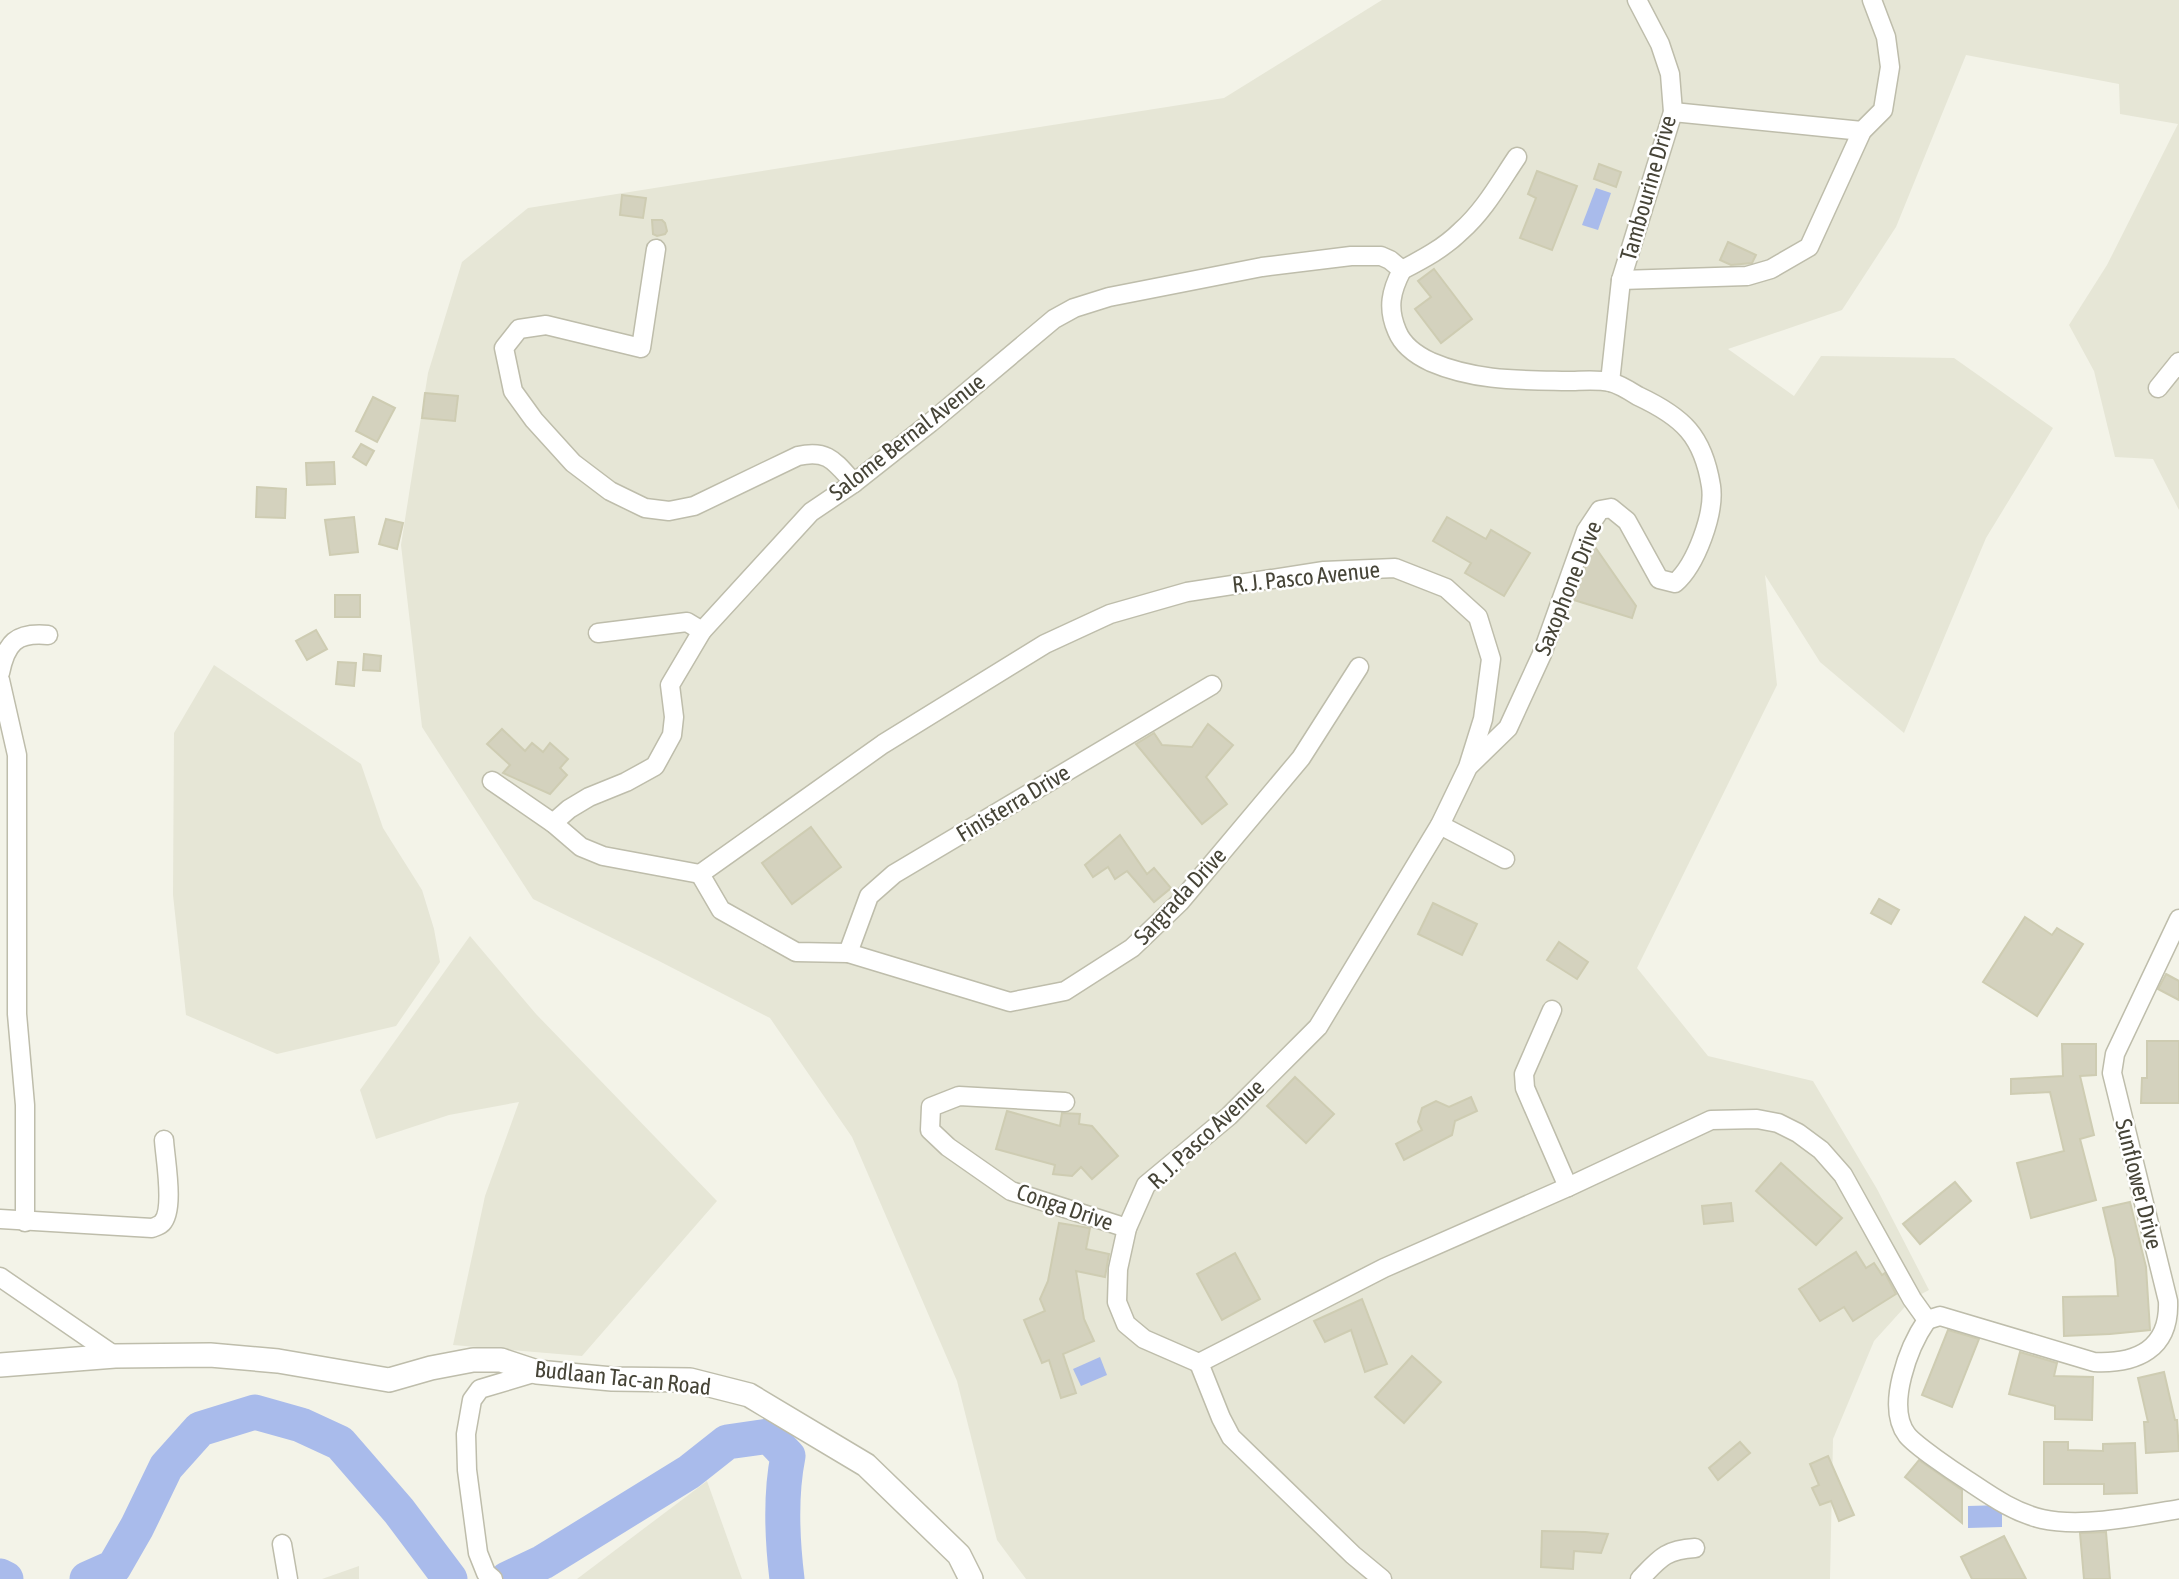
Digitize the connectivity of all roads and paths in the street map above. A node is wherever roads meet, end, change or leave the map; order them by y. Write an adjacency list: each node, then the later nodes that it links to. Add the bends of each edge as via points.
1 (1637, 0): 3 (street, Tambourine Drive, via 1670,74)
2 (1872, 0): 4 (street, via 1886,37 1890,67 1883,110)
3 (1673, 112): 4 (street); 8 (street, Tambourine Drive)
4 (1862, 131): 8 (street, via 1809,247 1771,269 1747,276)
5 (1517, 157): 7 (street, via 1462,230)
6 (656, 249): 12 (street, via 640,348 546,325 519,329 504,348 513,391 534,420 573,463 610,491 645,508 669,511 694,506 811,453 829,456)
7 (1402, 270): 10 (street, Saxophone Drive, via 1390,305 1393,323 1400,338 1419,356 1451,371 1500,380); 12 (street, Salome Bernal Avenue, via 1381,256 1262,267 1167,284 1074,309 1036,332)
8 (1621, 280): 10 (street, Tambourine Drive)
9 (2179, 362): 11 (street)
10 (1610, 382): 20 (street, Saxophone Drive, via 1680,421 1696,439 1709,470 1713,497 1704,534 1682,577 1668,582 1660,579 1627,521 1611,508 1600,510 1586,531 1542,654 1508,728)
11 (2158, 388)
12 (854, 483): 13 (street, Salome Bernal Avenue, via 811,512)
13 (702, 631): 14 (street, via 687,622); 24 (street, Salome Bernal Avenue, via 670,685 672,735 655,765 589,797)
14 (598, 633)
15 (48, 635): 17 (street, via 33,633 19,638 4,653)
16 (1359, 667): 29 (street, Sargrada Drive, via 1301,758 1180,902 1132,948 1065,991 1010,1002)
17 (0, 673)
18 (0, 680): 22 (street, via 14,738)
19 (1212, 685): 29 (street, Finisterra Drive, via 894,874 869,896)
20 (1468, 767): 25 (street, R. J. Pasco Avenue); 27 (street, R. J. Pasco Avenue, via 1483,719 1491,659 1478,617 1446,588 1395,568 1324,571 1186,592 1110,614 1045,644 883,744)
21 (492, 781): 24 (street)
22 (18, 782): 23 (street); 35 (street, via 17,1014 26,1105)
23 (0, 791)
24 (553, 822): 27 (street, via 581,847 603,856)
25 (1440, 825): 26 (street); 36 (street, R. J. Pasco Avenue, via 1318,1027 1229,1116 1146,1185)
26 (1505, 859)
27 (700, 874): 29 (street, Sargrada Drive, via 721,910 796,952)
28 (2179, 919): 38 (street, Sunflower Drive, via 2112,1065 2168,1301 2168,1317 2156,1344 2132,1359 2094,1362 1940,1316)
29 (848, 953)
30 (1552, 1010): 33 (street, via 1524,1074 1525,1088)
31 (1065, 1102): 36 (street, Conga Drive, via 959,1096 931,1107 930,1130 1012,1191)
32 (164, 1140): 35 (street, via 169,1202 162,1223 141,1228)
33 (1568, 1187): 38 (street, via 1711,1120 1778,1123 1821,1150 1843,1175); 40 (street, via 1384,1268)
34 (0, 1219): 35 (street)
35 (25, 1222)
36 (1127, 1228): 40 (street, R. J. Pasco Avenue, via 1117,1302 1126,1324 1144,1339)
37 (0, 1277): 39 (street)
38 (1927, 1320): 43 (street, via 1917,1334 1901,1382 1898,1412 1908,1436 1955,1472 2009,1508 2043,1519 2091,1522)
39 (115, 1356): 41 (street, Budlaan Tac-an Road); 42 (street, Budlaan Tac-an Road, via 210,1355 389,1380 473,1360 501,1360)
40 (1199, 1363): 49 (street, via 1231,1437)
41 (0, 1365)
42 (537, 1372): 46 (street, via 480,1389 472,1400 466,1434 467,1470 478,1553); 48 (street, Budlaan Tac-an Road, via 612,1380 690,1380 749,1395 866,1465 959,1555)
43 (2179, 1509)
44 (282, 1544): 47 (street)
45 (1695, 1548): 50 (street, via 1676,1549)
46 (489, 1576)
47 (288, 1579)
48 (971, 1579)
49 (1382, 1579)
50 (1640, 1579)

